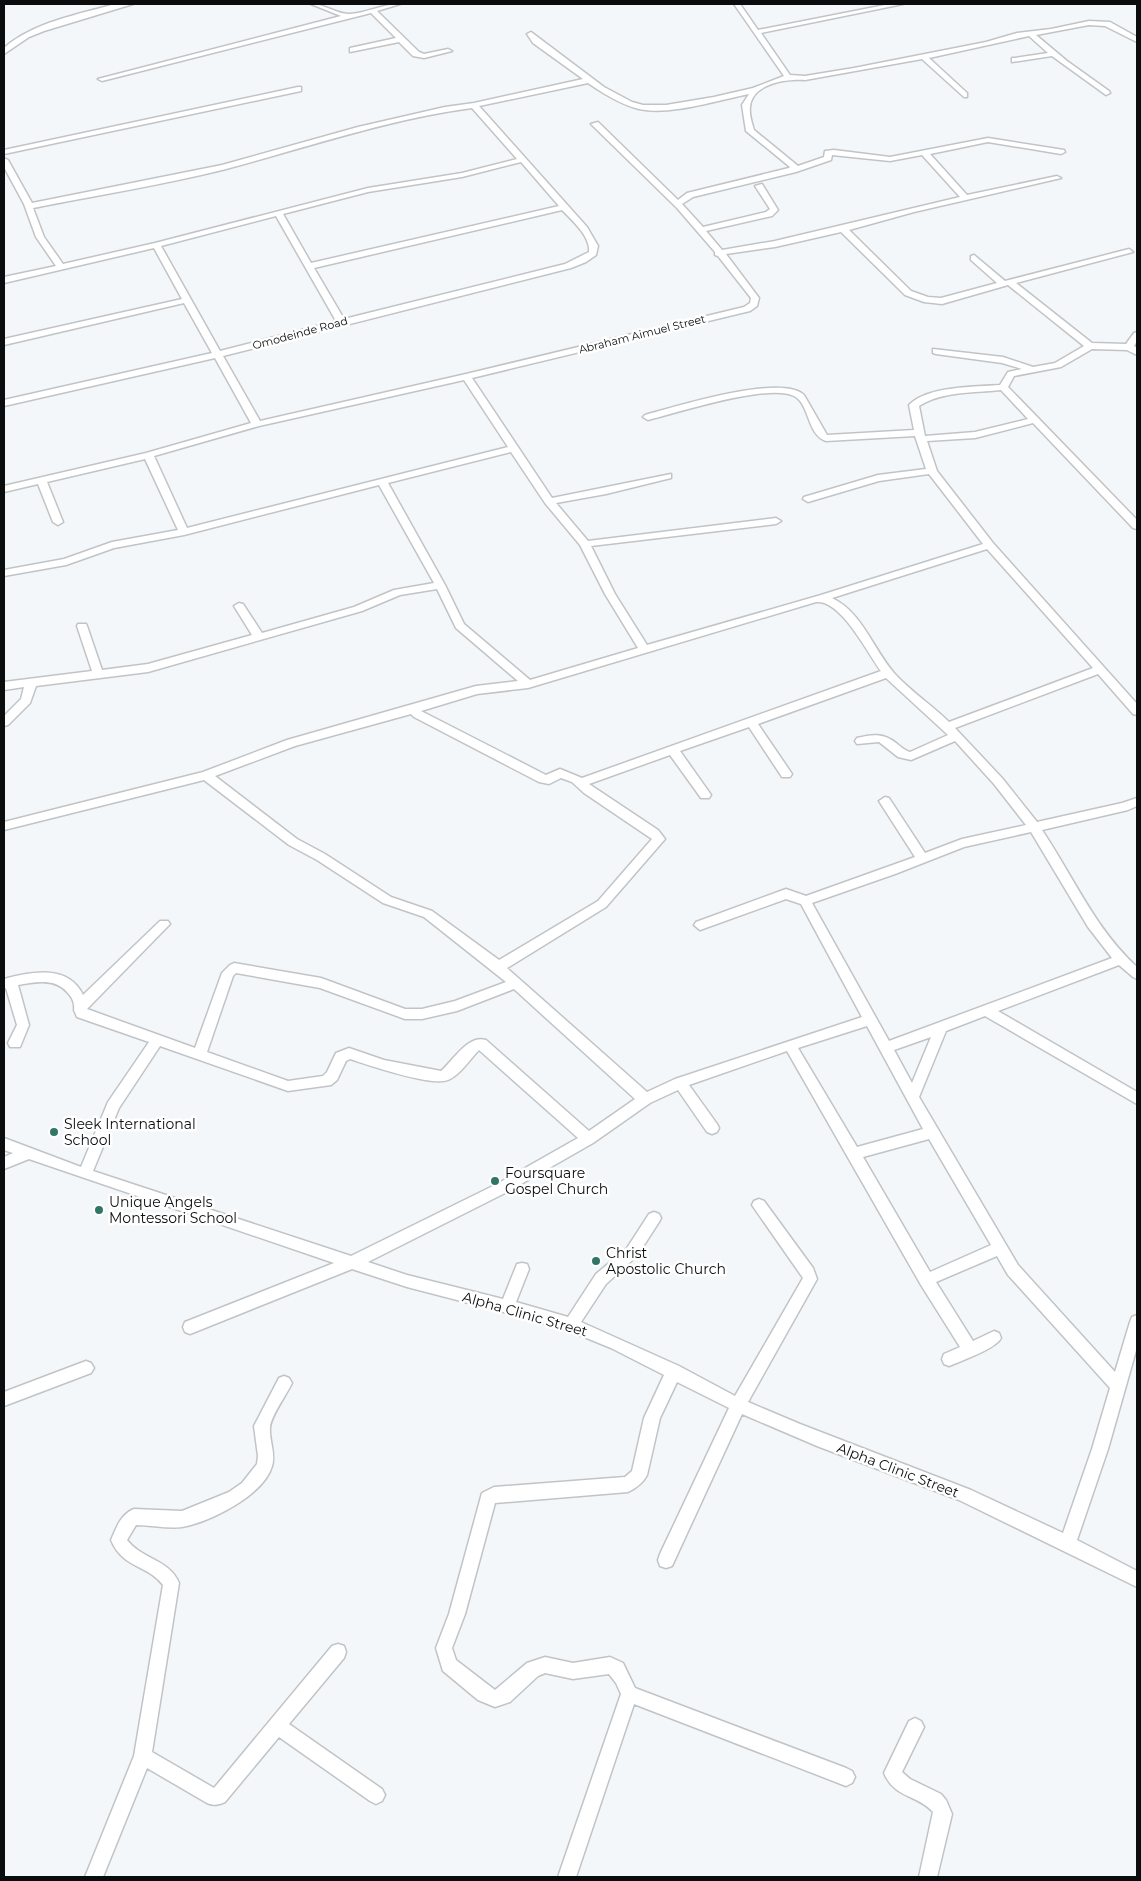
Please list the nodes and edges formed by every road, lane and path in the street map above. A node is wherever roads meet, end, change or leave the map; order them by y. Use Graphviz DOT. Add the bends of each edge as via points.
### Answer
graph roads {
  1 [pos="117,4"];
  2 [pos="129,4"];
  3 [pos="314,4"];
  4 [pos="397,4"];
  5 [pos="737,4"];
  6 [pos="899,4"];
  7 [pos="874,6"];
  8 [pos="372,10"];
  9 [pos="348,16"];
  10 [pos="757,32"];
  11 [pos="531,34"];
  12 [pos="1031,34"];
  13 [pos="401,39"];
  14 [pos="1137,40"];
  15 [pos="353,50"];
  16 [pos="448,51"];
  17 [pos="4,52"];
  18 [pos="1054,54"];
  19 [pos="923,56"];
  20 [pos="1015,60"];
  21 [pos="788,77"];
  22 [pos="102,79"];
  23 [pos="592,80"];
  24 [pos="298,89"];
  25 [pos="755,90"];
  26 [pos="1106,92"];
  27 [pos="964,95"];
  28 [pos="474,105"];
  29 [pos="595,124"];
  30 [pos="4,152"];
  31 [pos="924,152"];
  32 [pos="1061,152"];
  33 [pos="4,160"];
  34 [pos="521,160"];
  35 [pos="793,170"];
  36 [pos="1057,178"];
  37 [pos="759,186"];
  38 [pos="965,198"];
  39 [pos="29,206"];
  40 [pos="676,206"];
  41 [pos="563,207"];
  42 [pos="279,214"];
  43 [pos="842,228"];
  44 [pos="700,230"];
  45 [pos="156,245"];
  46 [pos="1130,252"];
  47 [pos="718,253"];
  48 [pos="974,258"];
  49 [pos="310,266"];
  50 [pos="61,267"];
  51 [pos="4,280"];
  52 [pos="1006,282"];
  53 [pos="187,300"];
  54 [pos="340,322"];
  55 [pos="1137,335"];
  56 [pos="4,342"];
  57 [pos="1090,346"];
  58 [pos="1133,350"];
  59 [pos="936,351"];
  60 [pos="218,354"];
  61 [pos="1033,370"];
  62 [pos="466,377"];
  63 [pos="1003,387"];
  64 [pos="4,403"];
  65 [pos="648,417"];
  66 [pos="1034,420"];
  67 [pos="257,424"];
  68 [pos="920,436"];
  69 [pos="514,448"];
  70 [pos="148,455"];
  71 [pos="932,471"];
  72 [pos="668,476"];
  73 [pos="41,480"];
  74 [pos="382,481"];
  75 [pos="4,489"];
  76 [pos="808,499"];
  77 [pos="549,501"];
  78 [pos="776,521"];
  79 [pos="58,522"];
  80 [pos="1137,526"];
  81 [pos="184,532"];
  82 [pos="585,544"];
  83 [pos="989,545"];
  84 [pos="4,573"];
  85 [pos="440,584"];
  86 [pos="822,598"];
  87 [pos="239,606"];
  88 [pos="82,626"];
  89 [pos="259,637"];
  90 [pos="644,648"];
  91 [pos="1099,670"];
  92 [pos="888,673"];
  93 [pos="98,674"];
  94 [pos="31,683"];
  95 [pos="528,684"];
  96 [pos="4,686"];
  97 [pos="414,709"];
  98 [pos="1137,710"];
  99 [pos="4,722"];
  100 [pos="751,722"];
  101 [pos="952,732"];
  102 [pos="861,742"];
  103 [pos="673,750"];
  104 [pos="786,774"];
  105 [pos="206,775"];
  106 [pos="580,783"];
  107 [pos="705,794"];
  108 [pos="885,801"];
  109 [pos="1137,802"];
  110 [pos="4,826"];
  111 [pos="1034,827"];
  112 [pos="922,857"];
  113 [pos="805,901"];
  114 [pos="164,924"];
  115 [pos="700,925"];
  116 [pos="1119,960"];
  117 [pos="498,967"];
  118 [pos="1137,974"];
  119 [pos="8,983"];
  120 [pos="516,983"];
  121 [pos="81,1005"];
  122 [pos="986,1010"];
  123 [pos="871,1020"];
  124 [pos="940,1027"];
  125 [pos="157,1040"];
  126 [pos="15,1043"];
  127 [pos="790,1045"];
  128 [pos="886,1048"];
  129 [pos="199,1055"];
  130 [pos="680,1083"];
  131 [pos="913,1096"];
  132 [pos="645,1099"];
  133 [pos="1137,1099"];
  134 [pos="712,1128"];
  135 [pos="932,1132"];
  136 [pos="588,1139"];
  137 [pos="4,1144"];
  138 [pos="27,1154"];
  139 [pos="853,1154"];
  140 [pos="4,1163"];
  141 [pos="85,1174"];
  142 [pos="759,1205"];
  143 [pos="654,1218"];
  144 [pos="1000,1248"];
  145 [pos="352,1263"];
  146 [pos="522,1269"];
  147 [pos="926,1280"];
  148 [pos="507,1306"];
  149 [pos="1137,1322"];
  150 [pos="571,1325"];
  151 [pos="190,1327"];
  152 [pos="994,1338"];
  153 [pos="970,1350"];
  154 [pos="949,1359"];
  155 [pos="86,1368"];
  156 [pos="674,1371"];
  157 [pos="284,1384"];
  158 [pos="1117,1385"];
  159 [pos="4,1399"];
  160 [pos="738,1405"];
  161 [pos="1067,1545"];
  162 [pos="666,1560"];
  163 [pos="1137,1580"];
  164 [pos="338,1652"];
  165 [pos="629,1694"];
  166 [pos="278,1726"];
  167 [pos="915,1727"];
  168 [pos="143,1756"];
  169 [pos="846,1777"];
  170 [pos="376,1795"];
  171 [pos="94,1877"];
  172 [pos="568,1877"];
  173 [pos="928,1877"];
  1 -- 2 [label="street"];
  1 -- 17 [label="street" via="42,30"];
  3 -- 9 [label="street"];
  4 -- 8 [label="street"];
  5 -- 10 [label="street"];
  6 -- 7 [label="street"];
  7 -- 10 [label="street"];
  8 -- 9 [label="street"];
  8 -- 13 [label="street"];
  9 -- 22 [label="street"];
  10 -- 21 [label="street"];
  11 -- 23 [label="street" via="536,41"];
  12 -- 14 [label="street" via="1100,23"];
  12 -- 18 [label="street"];
  12 -- 19 [label="street"];
  13 -- 15 [label="street"];
  13 -- 16 [label="street" via="419,55"];
  18 -- 20 [label="street"];
  18 -- 26 [label="street"];
  19 -- 21 [label="street" via="810,77"];
  19 -- 27 [label="street"];
  21 -- 25 [label="street"];
  23 -- 25 [label="street" via="631,104 644,108"];
  23 -- 28 [label="street"];
  24 -- 30 [label="street"];
  25 -- 35 [label="street" via="746,105 750,130 785,157 794,166"];
  28 -- 34 [label="street" via="515,149"];
  28 -- 39 [label="street" via="362,129 222,167"];
  29 -- 40 [label="street"];
  31 -- 32 [label="street" via="988,140"];
  31 -- 35 [label="street" via="884,159 834,152 828,153 828,158"];
  31 -- 38 [label="street"];
  33 -- 39 [label="street"];
  34 -- 41 [label="street"];
  34 -- 42 [label="street" via="462,175 368,190"];
  35 -- 40 [label="street" via="690,195"];
  36 -- 38 [label="street"];
  37 -- 44 [label="street" via="774,210 769,214"];
  38 -- 43 [label="street"];
  39 -- 50 [label="street" via="40,237"];
  40 -- 44 [label="street"];
  41 -- 49 [label="street"];
  41 -- 54 [label="street, Omodeinde Road" via="584,229 594,246 593,253 583,260"];
  42 -- 45 [label="street"];
  42 -- 49 [label="street"];
  43 -- 47 [label="street" via="767,246"];
  43 -- 52 [label="street" via="908,293 916,297 942,301"];
  44 -- 47 [label="street"];
  45 -- 50 [label="street"];
  45 -- 53 [label="street"];
  46 -- 52 [label="street"];
  47 -- 62 [label="street, Abraham Aimuel Street" via="755,298 754,304 747,309"];
  48 -- 52 [label="street"];
  49 -- 54 [label="street"];
  50 -- 51 [label="street"];
  52 -- 57 [label="street"];
  53 -- 56 [label="street"];
  53 -- 60 [label="street"];
  54 -- 60 [label="street, Omodeinde Road"];
  55 -- 58 [label="street"];
  57 -- 58 [label="street"];
  57 -- 61 [label="street" via="1058,365"];
  59 -- 61 [label="street" via="1003,360"];
  60 -- 64 [label="street, Omodeinde Road"];
  60 -- 67 [label="street"];
  61 -- 63 [label="street" via="1011,374"];
  62 -- 67 [label="street"];
  62 -- 69 [label="street"];
  63 -- 66 [label="street"];
  63 -- 68 [label="street" via="932,396 919,401 914,405"];
  65 -- 68 [label="street" via="761,390 791,391 801,398 823,437"];
  66 -- 68 [label="street" via="975,435"];
  66 -- 80 [label="street"];
  67 -- 70 [label="street"];
  68 -- 71 [label="street"];
  69 -- 74 [label="street"];
  69 -- 77 [label="street"];
  70 -- 73 [label="street"];
  70 -- 81 [label="street"];
  71 -- 76 [label="street" via="878,478"];
  71 -- 83 [label="street"];
  72 -- 77 [label="street"];
  73 -- 75 [label="street"];
  73 -- 79 [label="street"];
  74 -- 81 [label="street"];
  74 -- 85 [label="street"];
  77 -- 82 [label="street"];
  78 -- 82 [label="street"];
  81 -- 84 [label="street" via="112,546 66,562"];
  82 -- 90 [label="street" via="610,594"];
  83 -- 86 [label="street"];
  83 -- 91 [label="street"];
  85 -- 89 [label="street" via="398,592 358,609"];
  85 -- 95 [label="street" via="460,626"];
  86 -- 90 [label="street"];
  86 -- 92 [label="street" via="836,603 875,651"];
  87 -- 89 [label="street"];
  88 -- 93 [label="street"];
  89 -- 93 [label="street" via="148,668"];
  90 -- 95 [label="street"];
  91 -- 98 [label="street"];
  91 -- 101 [label="street"];
  92 -- 100 [label="street"];
  92 -- 101 [label="street"];
  93 -- 94 [label="street"];
  94 -- 96 [label="street"];
  94 -- 99 [label="street" via="26,700"];
  95 -- 97 [label="street" via="476,690"];
  97 -- 105 [label="street" via="291,743"];
  97 -- 106 [label="street" via="543,779 549,780 565,773"];
  100 -- 103 [label="street"];
  100 -- 104 [label="street"];
  101 -- 102 [label="street" via="911,756 902,754 879,738"];
  101 -- 111 [label="street"];
  103 -- 106 [label="street"];
  103 -- 107 [label="street"];
  105 -- 110 [label="street"];
  105 -- 117 [label="street" via="293,842 387,900 428,914"];
  106 -- 117 [label="street" via="654,833 658,843 602,904"];
  108 -- 112 [label="street"];
  109 -- 111 [label="street"];
  111 -- 112 [label="street" via="962,843"];
  111 -- 116 [label="street"];
  112 -- 113 [label="street"];
  113 -- 115 [label="street" via="786,894"];
  113 -- 123 [label="street"];
  114 -- 121 [label="street"];
  116 -- 118 [label="street"];
  116 -- 122 [label="street"];
  117 -- 120 [label="street"];
  119 -- 121 [label="street" via="47,976 63,980 77,992"];
  119 -- 126 [label="street" via="22,1026"];
  120 -- 129 [label="street" via="457,1006 422,1014 405,1014 321,983 234,968 228,973"];
  120 -- 132 [label="street"];
  121 -- 125 [label="street" via="80,1010 88,1016"];
  122 -- 124 [label="street"];
  122 -- 133 [label="street"];
  123 -- 127 [label="street"];
  123 -- 128 [label="street"];
  124 -- 128 [label="street"];
  124 -- 131 [label="street"];
  125 -- 129 [label="street"];
  125 -- 141 [label="street" via="113,1106"];
  127 -- 130 [label="street"];
  127 -- 139 [label="street"];
  128 -- 131 [label="street"];
  129 -- 136 [label="street" via="288,1086 326,1081 342,1057 349,1053 383,1065 442,1077 477,1044 481,1044"];
  130 -- 132 [label="street"];
  130 -- 134 [label="street"];
  131 -- 135 [label="street"];
  132 -- 136 [label="street"];
  135 -- 139 [label="street"];
  135 -- 144 [label="street"];
  136 -- 145 [label="street" via="502,1188"];
  137 -- 138 [label="street, Alpha Clinic Street"];
  138 -- 140 [label="street"];
  138 -- 141 [label="street, Alpha Clinic Street"];
  139 -- 147 [label="street"];
  141 -- 145 [label="street, Alpha Clinic Street"];
  142 -- 160 [label="street" via="810,1280"];
  143 -- 150 [label="street" via="632,1252 601,1279"];
  144 -- 147 [label="street"];
  144 -- 158 [label="street" via="1039,1300"];
  145 -- 148 [label="street, Alpha Clinic Street" via="383,1275"];
  145 -- 151 [label="street"];
  146 -- 148 [label="street"];
  147 -- 153 [label="street"];
  148 -- 150 [label="street, Alpha Clinic Street"];
  149 -- 158 [label="street"];
  150 -- 156 [label="street, Alpha Clinic Street"];
  152 -- 153 [label="street"];
  153 -- 154 [label="street"];
  155 -- 159 [label="street"];
  156 -- 160 [label="street, Alpha Clinic Street"];
  156 -- 165 [label="street" via="652,1418 640,1475 634,1480 628,1484 488,1498 457,1614 444,1648 449,1665 484,1694 495,1698 504,1696 533,1669 545,1665 573,1670 610,1665 623,1678"];
  157 -- 168 [label="street" via="262,1426 266,1456 264,1467 248,1488 235,1497 182,1519 134,1517 119,1540 125,1551 162,1572 171,1582"];
  158 -- 161 [label="street" via="1100,1449"];
  160 -- 161 [label="street, Alpha Clinic Street" via="848,1452 965,1496"];
  160 -- 162 [label="street"];
  161 -- 163 [label="street, Alpha Clinic Street"];
  164 -- 166 [label="street"];
  165 -- 169 [label="street"];
  165 -- 172 [label="street"];
  166 -- 168 [label="street" via="219,1796 212,1796"];
  166 -- 170 [label="street"];
  167 -- 173 [label="street" via="893,1773 904,1786 942,1805 943,1814"];
  168 -- 171 [label="street"];
}
